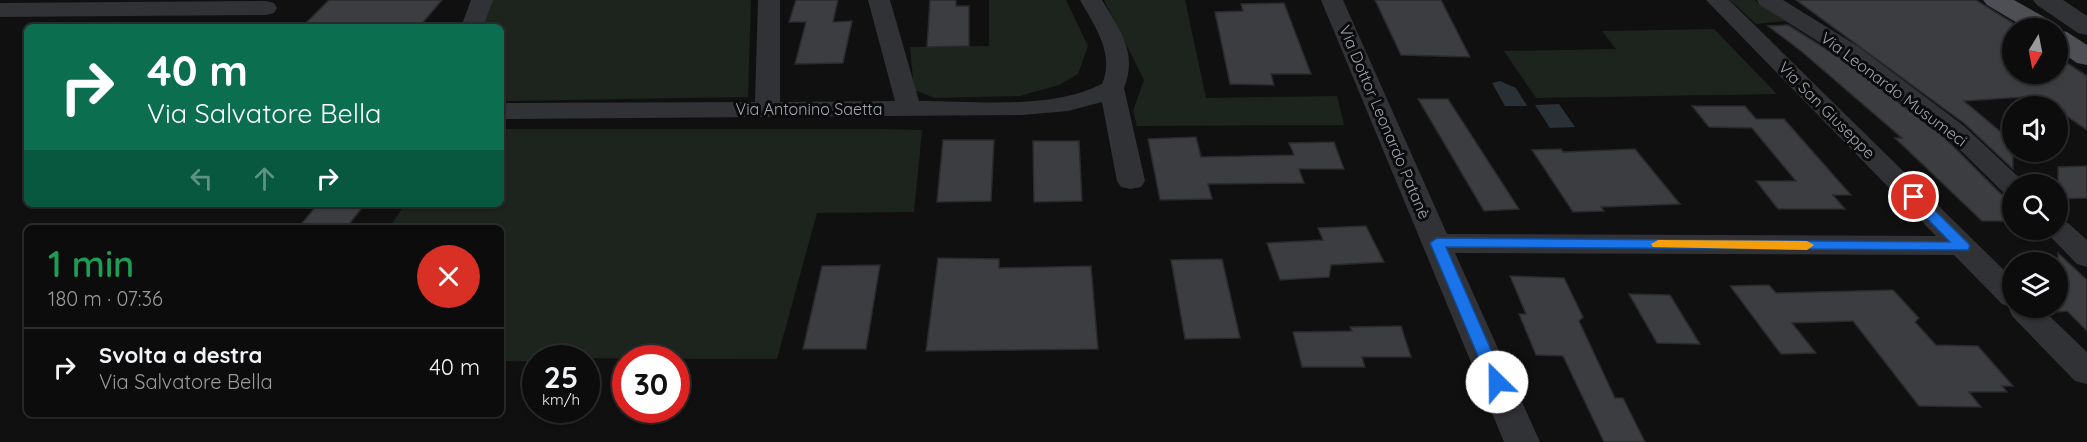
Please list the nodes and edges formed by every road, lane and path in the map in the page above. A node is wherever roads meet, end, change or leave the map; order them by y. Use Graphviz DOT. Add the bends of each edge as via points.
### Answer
graph roads {
  1 [pos="482,0"];
  2 [pos="769,0"];
  3 [pos="879,0"];
  4 [pos="1091,0"];
  5 [pos="1332,0"];
  6 [pos="1717,0"];
  7 [pos="1768,0"];
  8 [pos="1996,0"];
  9 [pos="2046,0"];
  10 [pos="271,4"];
  11 [pos="0,10"];
  12 [pos="2027,18"];
  13 [pos="249,24"];
  14 [pos="473,24"];
  15 [pos="2087,27"];
  16 [pos="1112,88"];
  17 [pos="909,108"];
  18 [pos="767,109"];
  19 [pos="504,111"];
  20 [pos="2002,176"];
  21 [pos="1131,181"];
  22 [pos="2087,224"];
  23 [pos="2068,227"];
  24 [pos="2068,238"];
  25 [pos="1437,243"];
  26 [pos="1963,246"];
  27 [pos="2087,257"];
  28 [pos="2002,286"];
  29 [pos="2033,318"];
  30 [pos="2087,372"];
  31 [pos="1522,442"];
  1 -- 14 [label="street"];
  2 -- 18 [label="street"];
  3 -- 17 [label="street"];
  4 -- 16 [label="street" via="1120,54 1120,74"];
  5 -- 25 [label="street, Via Dottor Leonardo Patanè"];
  6 -- 26 [label="street, Via San Giuseppe"];
  7 -- 20 [label="street, Via Leonardo Musumeci" via="1851,52 1945,124"];
  8 -- 12 [label="main road"];
  9 -- 15 [label="street"];
  10 -- 11 [label="street"];
  10 -- 13 [label="street"];
  16 -- 17 [label="street, Via Antonino Saetta" via="1074,104"];
  16 -- 21 [label="street"];
  17 -- 18 [label="street, Via Antonino Saetta"];
  18 -- 19 [label="street, Via Antonino Saetta"];
  22 -- 23 [label="street"];
  24 -- 27 [label="street"];
  25 -- 26 [label="street"];
  25 -- 31 [label="street, Via Dottor Leonardo Patanè"];
  26 -- 28 [label="street, Via San Giuseppe"];
  29 -- 30 [label="street"];
}
